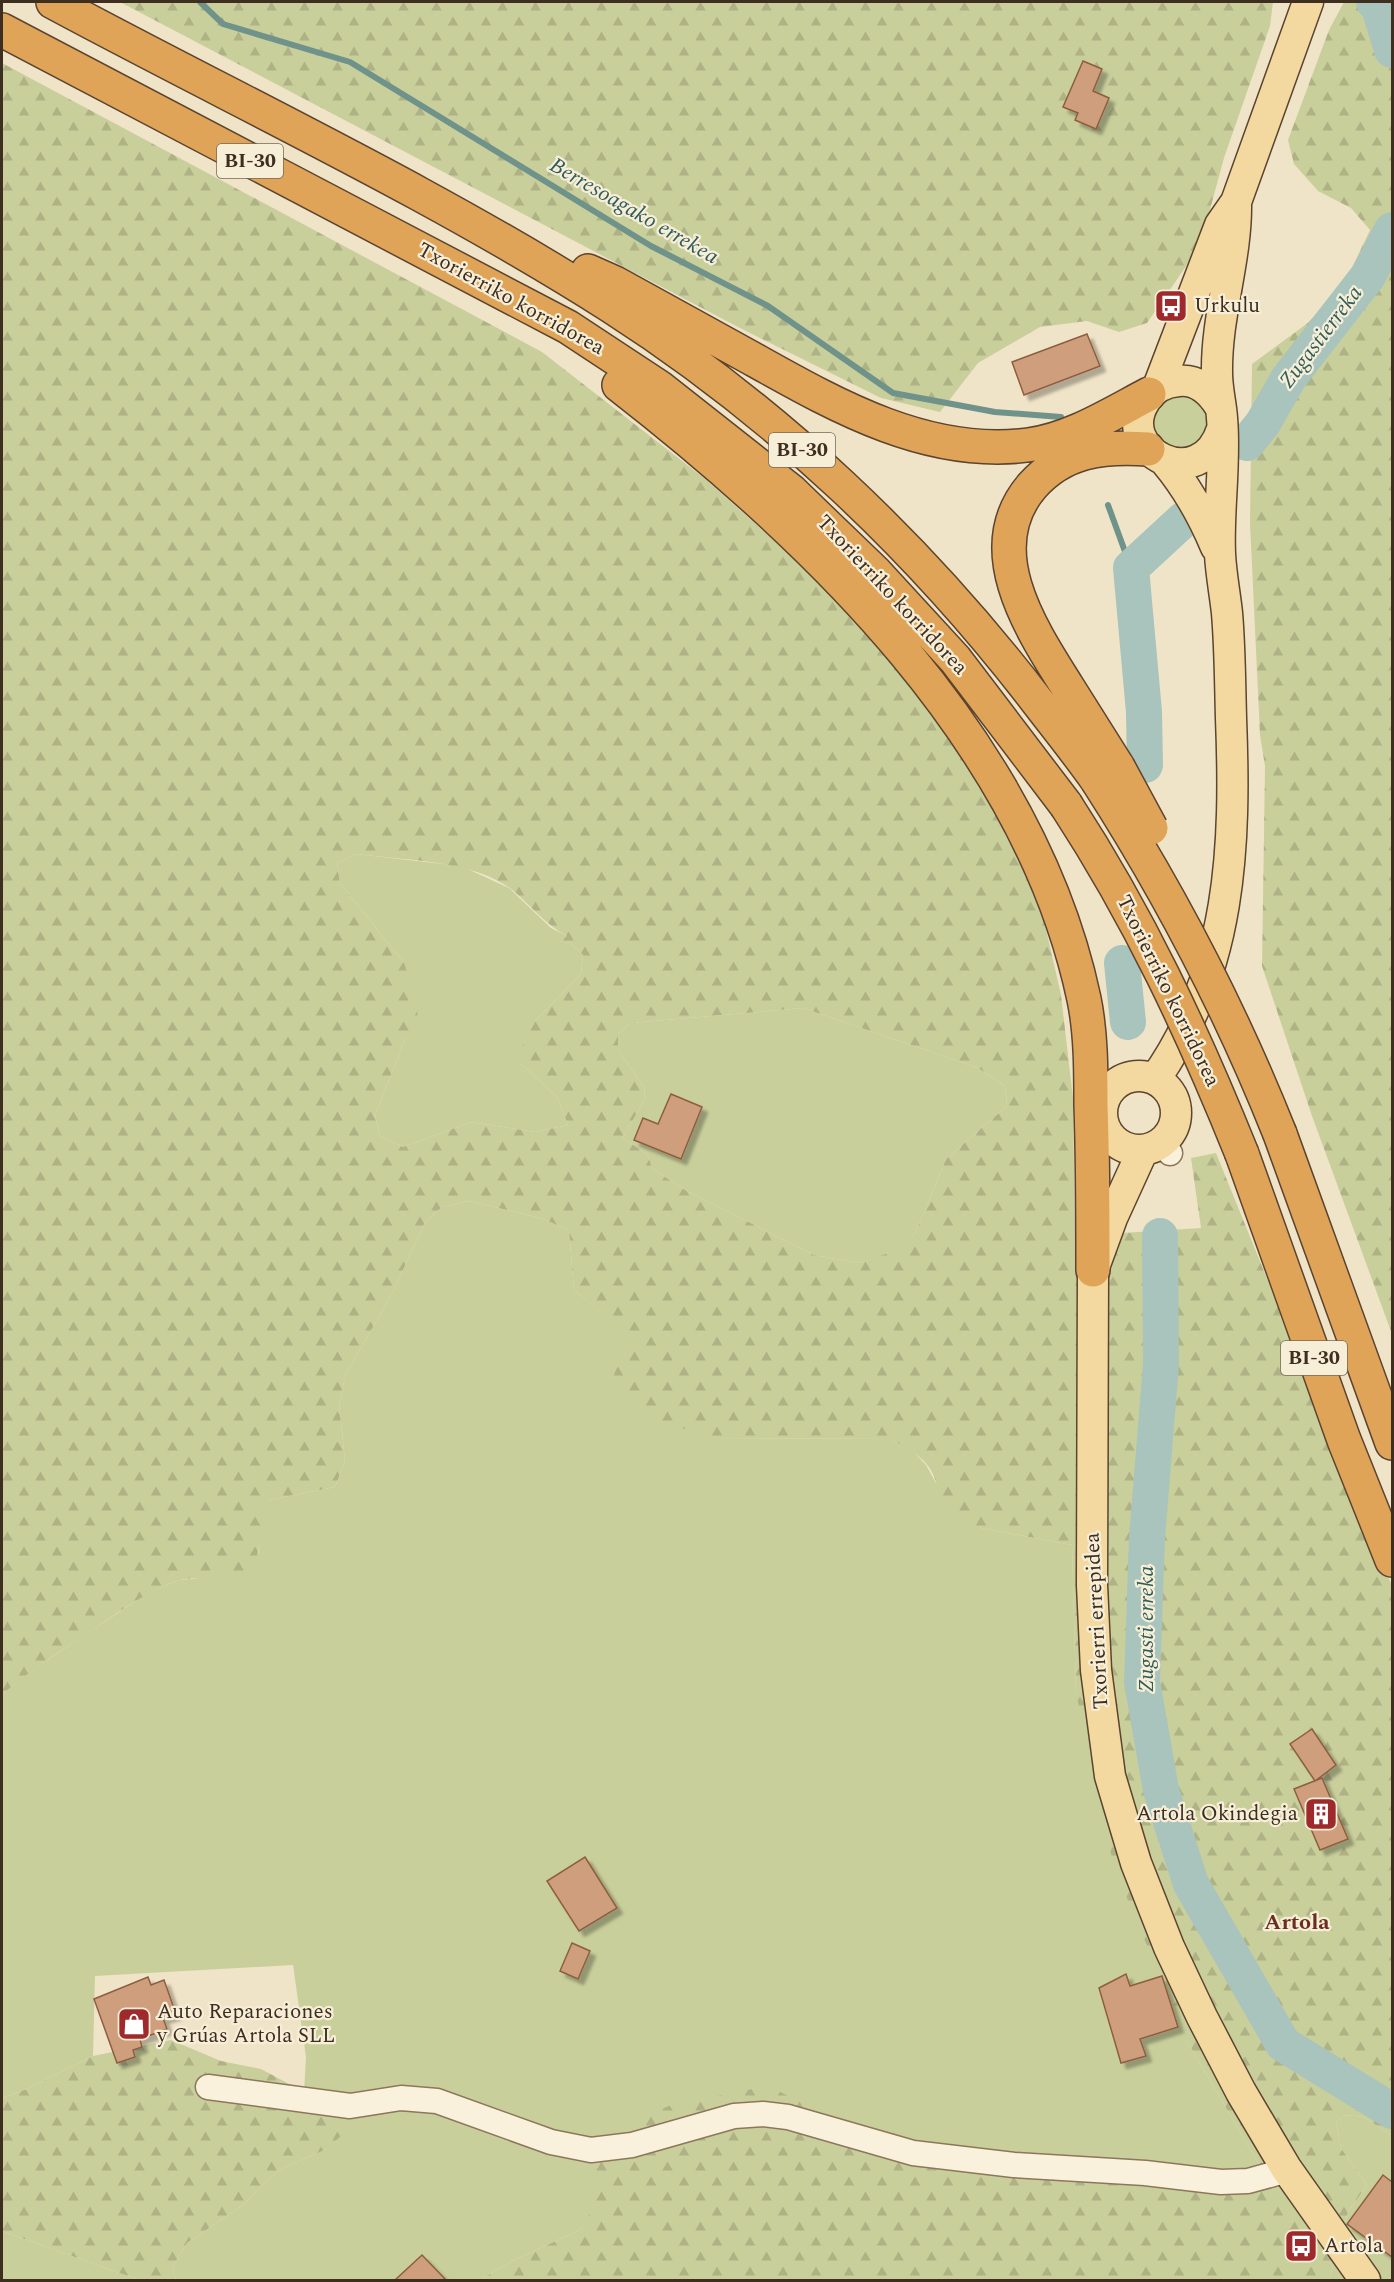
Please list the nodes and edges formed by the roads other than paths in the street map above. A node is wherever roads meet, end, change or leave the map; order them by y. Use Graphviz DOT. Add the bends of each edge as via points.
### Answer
graph roads {
  1 [pos="53,2"];
  2 [pos="1305,4"];
  3 [pos="2,30"];
  4 [pos="436,202"];
  5 [pos="1236,202"];
  6 [pos="499,291"];
  7 [pos="1154,391"];
  8 [pos="1220,417"];
  9 [pos="1157,455"];
  10 [pos="1220,556"];
  11 [pos="1107,774"];
  12 [pos="1088,1021"];
  13 [pos="1155,1079"];
  14 [pos="1113,1087"];
  15 [pos="1111,1137"];
  16 [pos="1158,1148"];
  17 [pos="1093,1220"];
  18 [pos="1093,1270"];
  19 [pos="1392,1443"];
  20 [pos="1392,1560"];
  21 [pos="208,2087"];
  22 [pos="1282,2160"];
  23 [pos="1365,2280"];
  1 -- 4 [label="highway, Txorierriko korridorea / BI-30"];
  2 -- 5 [label="main road"];
  3 -- 6 [label="highway, Txorierriko korridorea / BI-30"];
  4 -- 7 [label="highway" via="615,283 862,417 913,435 960,445 1028,445 1088,425"];
  4 -- 11 [label="highway, Txorierriko korridorea / BI-30" via="610,306 705,372 785,435 941,584"];
  5 -- 7 [label="main road" via="1220,225"];
  5 -- 8 [label="main road" via="1236,226 1218,328"];
  6 -- 12 [label="highway" via="746,488 869,612 912,665 958,725 1018,821 1062,923"];
  6 -- 20 [label="highway, Txorierriko korridorea / BI-30, bridge" via="568,327 640,374 791,490 928,628 1066,805 1153,952 1195,1041 1242,1154 1344,1440"];
  7 -- 8 [label="main road" via="1169,382 1193,382 1204,387"];
  7 -- 9 [label="main road" via="1139,416 1139,428"];
  8 -- 9 [label="main road" via="1211,451 1201,459 1177,464"];
  8 -- 10 [label="main road"];
  9 -- 10 [label="main road" via="1180,479"];
  9 -- 11 [label="highway" via="1100,448 1058,462 1026,493 1014,517 1008,546 1013,582 1025,616"];
  10 -- 13 [label="main road" via="1227,615 1233,753 1230,876 1222,922 1199,997 1173,1054"];
  11 -- 19 [label="highway, Txorierriko korridorea / BI-30, bridge" via="1198,914 1241,1011 1253,1066"];
  12 -- 14 [label="highway"];
  12 -- 17 [label="highway"];
  13 -- 14 [label="main road" via="1133,1076"];
  13 -- 16 [label="main road" via="1173,1096 1177,1108 1171,1133"];
  14 -- 15 [label="main road" via="1103,1106 1105,1127"];
  15 -- 16 [label="main road" via="1125,1147"];
  15 -- 17 [label="main road"];
  16 -- 18 [label="main road, Txorierri errepidea" via="1112,1218"];
  17 -- 18 [label="highway"];
  18 -- 22 [label="main road, Txorierri errepidea" via="1092,1585 1096,1670 1110,1776 1136,1863 1169,1947 1241,2092"];
  21 -- 22 [label="street" via="350,2106 401,2098 437,2101 552,2142 591,2150 632,2145 720,2119 763,2114 788,2117 913,2153 1014,2165 1221,2182 1248,2181"];
  22 -- 23 [label="main road, Txorierri errepidea"];
}
